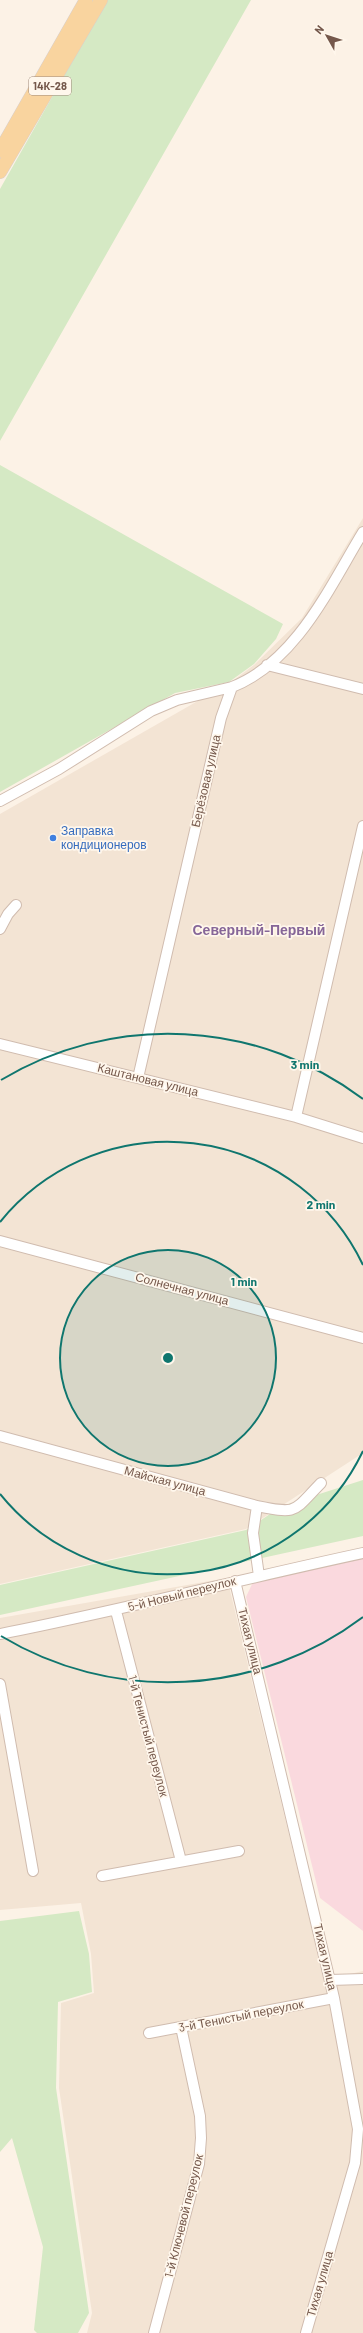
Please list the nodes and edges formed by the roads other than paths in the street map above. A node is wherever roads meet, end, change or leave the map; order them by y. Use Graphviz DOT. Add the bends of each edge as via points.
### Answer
graph roads {
  1 [pos="86,0"];
  2 [pos="100,0"];
  3 [pos="0,151"];
  4 [pos="0,172"];
  5 [pos="363,532"];
  6 [pos="267,665"];
  7 [pos="232,687"];
  8 [pos="363,689"];
  9 [pos="0,801"];
  10 [pos="363,826"];
  11 [pos="16,905"];
  12 [pos="0,929"];
  13 [pos="0,1044"];
  14 [pos="138,1078"];
  15 [pos="296,1117"];
  16 [pos="363,1138"];
  17 [pos="0,1241"];
  18 [pos="363,1338"];
  19 [pos="0,1436"];
  20 [pos="321,1483"];
  21 [pos="257,1506"];
  22 [pos="363,1553"];
  23 [pos="259,1576"];
  24 [pos="235,1581"];
  25 [pos="116,1611"];
  26 [pos="0,1634"];
  27 [pos="0,1684"];
  28 [pos="239,1851"];
  29 [pos="181,1861"];
  30 [pos="33,1870"];
  31 [pos="102,1876"];
  32 [pos="363,1979"];
  33 [pos="330,1980"];
  34 [pos="334,1998"];
  35 [pos="181,2027"];
  36 [pos="149,2033"];
  37 [pos="154,2333"];
  38 [pos="306,2333"];
  1 -- 3 [label="main road, 14К-28"];
  2 -- 4 [label="main road, 14К-28"];
  5 -- 6 [label="street" via="308,622 287,647"];
  6 -- 7 [label="street" via="248,681"];
  6 -- 8 [label="street"];
  7 -- 9 [label="street" via="177,700 151,712 59,769"];
  7 -- 14 [label="street, Берёзовая улица" via="221,718"];
  10 -- 15 [label="street"];
  11 -- 12 [label="street"];
  13 -- 14 [label="street, Каштановая улица"];
  14 -- 15 [label="street, Каштановая улица"];
  15 -- 16 [label="street, Каштановая улица"];
  17 -- 18 [label="street, Солнечная улица"];
  19 -- 21 [label="street, Майская улица"];
  20 -- 21 [label="street, Майская улица" via="296,1509 287,1511"];
  21 -- 23 [label="street" via="253,1533"];
  22 -- 23 [label="street, 5-й Новый переулок"];
  23 -- 24 [label="street, 5-й Новый переулок"];
  24 -- 25 [label="street, 5-й Новый переулок"];
  24 -- 33 [label="street, Тихая улица"];
  25 -- 26 [label="street, 5-й Новый переулок"];
  25 -- 29 [label="street, 1-й Тенистый переулок"];
  27 -- 30 [label="street"];
  28 -- 29 [label="street"];
  29 -- 31 [label="street"];
  32 -- 33 [label="street"];
  33 -- 34 [label="street, Тихая улица"];
  34 -- 35 [label="street, 3-й Тенистый переулок"];
  34 -- 38 [label="street, Тихая улица" via="358,2129 355,2163"];
  35 -- 36 [label="street, 3-й Тенистый переулок"];
  35 -- 37 [label="street, 1-й Ключевой переулок" via="200,2116 199,2164"];
}
